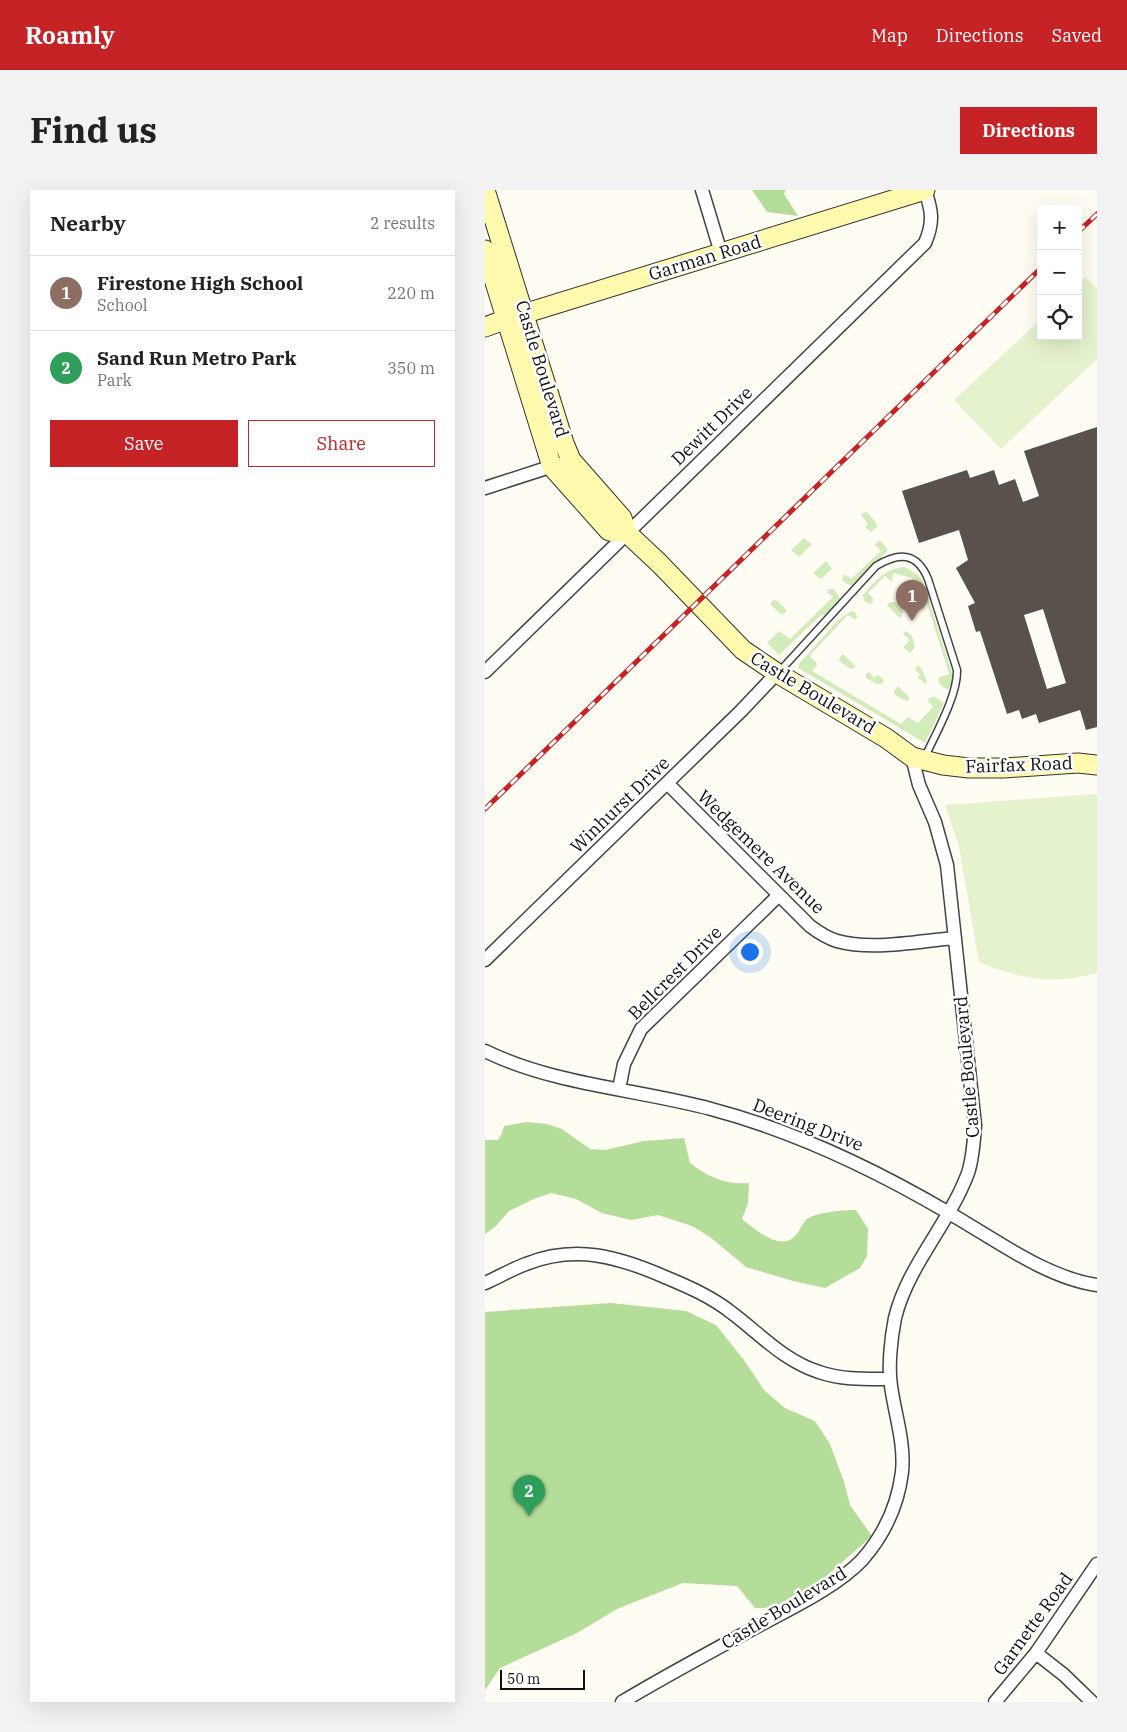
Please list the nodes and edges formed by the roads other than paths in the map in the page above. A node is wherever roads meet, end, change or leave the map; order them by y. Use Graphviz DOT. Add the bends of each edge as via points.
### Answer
graph roads {
  1 [pos="485,190"];
  2 [pos="702,190"];
  3 [pos="925,190"];
  4 [pos="485,250"];
  5 [pos="721,253"];
  6 [pos="516,316"];
  7 [pos="485,327"];
  8 [pos="571,460"];
  9 [pos="552,466"];
  10 [pos="485,488"];
  11 [pos="627,533"];
  12 [pos="485,672"];
  13 [pos="777,673"];
  14 [pos="918,759"];
  15 [pos="1097,765"];
  16 [pos="667,783"];
  17 [pos="778,896"];
  18 [pos="955,938"];
  19 [pos="485,960"];
  20 [pos="485,1051"];
  21 [pos="619,1089"];
  22 [pos="948,1212"];
  23 [pos="485,1283"];
  24 [pos="1097,1285"];
  25 [pos="890,1379"];
  26 [pos="1097,1564"];
  27 [pos="1036,1653"];
  28 [pos="622,1702"];
  29 [pos="995,1702"];
  30 [pos="1092,1702"];
  1 -- 6 [label="street, Castle Boulevard"];
  2 -- 5 [label="street"];
  3 -- 5 [label="street, Garman Road"];
  3 -- 11 [label="street, Dewitt Drive" via="931,209 931,230 925,243"];
  4 -- 6 [label="street, Castle Boulevard"];
  5 -- 6 [label="street, Garman Road"];
  6 -- 7 [label="street, Garman Road"];
  6 -- 8 [label="street, Castle Boulevard"];
  6 -- 9 [label="street, Castle Boulevard"];
  8 -- 9 [label="street"];
  8 -- 11 [label="street, Castle Boulevard" via="622,518"];
  9 -- 10 [label="street"];
  9 -- 11 [label="street, Castle Boulevard" via="609,531"];
  11 -- 12 [label="street, Dewitt Drive"];
  11 -- 13 [label="street, Castle Boulevard" via="743,650"];
  13 -- 14 [label="street, Castle Boulevard"];
  13 -- 14 [label="lane" via="876,566 894,557 909,557 916,561 924,569 954,660 957,680 949,704"];
  13 -- 16 [label="street, Winhurst Drive"];
  14 -- 15 [label="street, Fairfax Road" via="979,768"];
  14 -- 18 [label="street, Castle Boulevard" via="919,785 943,847"];
  16 -- 17 [label="street, Wedgemere Avenue"];
  16 -- 19 [label="street, Winhurst Drive"];
  17 -- 18 [label="street, Wedgemere Avenue" via="809,926 847,944 866,946"];
  17 -- 21 [label="street, Bellcrest Drive" via="641,1029 624,1064"];
  18 -- 22 [label="street, Castle Boulevard" via="975,1125 973,1153 967,1174"];
  20 -- 21 [label="street, Deering Drive" via="572,1081"];
  21 -- 22 [label="street, Deering Drive" via="750,1120 845,1156"];
  22 -- 24 [label="street, Deering Drive" via="1052,1272"];
  22 -- 25 [label="street, Castle Boulevard" via="913,1274 895,1318"];
  23 -- 25 [label="street" via="546,1258 565,1254 608,1256 705,1295 778,1351 803,1366 854,1379"];
  25 -- 28 [label="street, Castle Boulevard" via="901,1435 902,1470 894,1509 872,1548 841,1578 814,1595"];
  26 -- 27 [label="street, Garnette Road"];
  27 -- 29 [label="street, Garnette Road"];
  27 -- 30 [label="street"];
}
